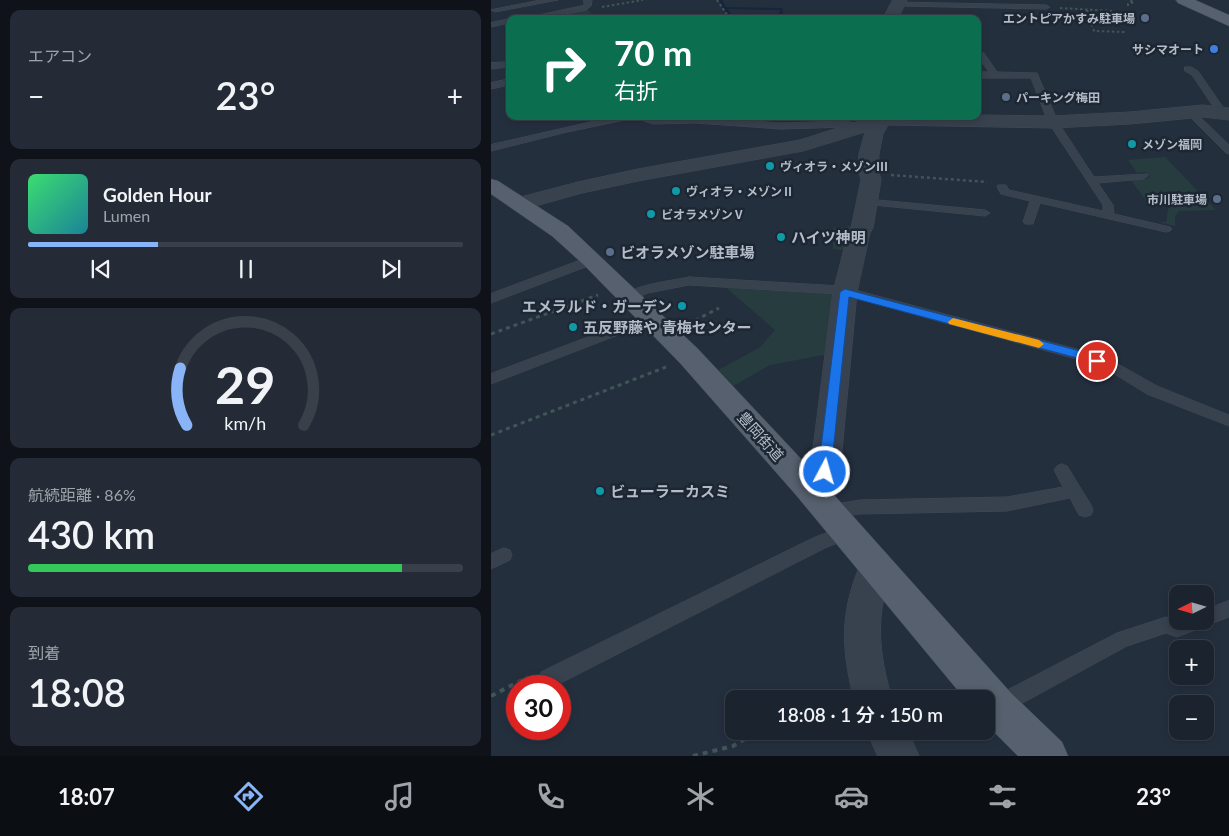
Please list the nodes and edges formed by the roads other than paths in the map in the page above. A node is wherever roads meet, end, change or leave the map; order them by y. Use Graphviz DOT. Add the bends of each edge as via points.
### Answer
graph roads {
  1 [pos="554,0"];
  2 [pos="588,0"];
  3 [pos="1183,0"];
  4 [pos="900,2"];
  5 [pos="994,3"];
  6 [pos="1047,7"];
  7 [pos="495,10"];
  8 [pos="545,15"];
  9 [pos="892,15"];
  10 [pos="1229,21"];
  11 [pos="506,22"];
  12 [pos="491,25"];
  13 [pos="981,55"];
  14 [pos="506,64"];
  15 [pos="491,66"];
  16 [pos="1189,73"];
  17 [pos="981,75"];
  18 [pos="995,75"];
  19 [pos="506,83"];
  20 [pos="491,86"];
  21 [pos="1191,113"];
  22 [pos="1225,113"];
  23 [pos="611,120"];
  24 [pos="648,120"];
  25 [pos="690,120"];
  26 [pos="719,120"];
  27 [pos="971,120"];
  28 [pos="876,122"];
  29 [pos="1053,122"];
  30 [pos="491,148"];
  31 [pos="1229,152"];
  32 [pos="1143,176"];
  33 [pos="1091,180"];
  34 [pos="491,185"];
  35 [pos="1002,187"];
  36 [pos="1036,199"];
  37 [pos="867,202"];
  38 [pos="521,204"];
  39 [pos="985,213"];
  40 [pos="1109,217"];
  41 [pos="1029,222"];
  42 [pos="1166,229"];
  43 [pos="592,260"];
  44 [pos="624,292"];
  45 [pos="845,292"];
  46 [pos="491,299"];
  47 [pos="659,326"];
  48 [pos="491,379"];
  49 [pos="1229,421"];
  50 [pos="1062,470"];
  51 [pos="1074,491"];
  52 [pos="1085,510"];
  53 [pos="830,513"];
  54 [pos="876,567"];
  55 [pos="1229,609"];
  56 [pos="1214,615"];
  57 [pos="1169,626"];
  58 [pos="556,675"];
  59 [pos="871,690"];
  60 [pos="997,707"];
  61 [pos="891,740"];
  62 [pos="899,756"];
  63 [pos="1048,756"];
  1 -- 7 [label="lane"];
  2 -- 8 [label="lane" via="583,8"];
  3 -- 10 [label="main road"];
  4 -- 5 [label="lane"];
  4 -- 9 [label="street"];
  5 -- 6 [label="lane"];
  11 -- 12 [label="lane"];
  13 -- 18 [label="lane"];
  14 -- 15 [label="lane"];
  16 -- 22 [label="lane"];
  17 -- 18 [label="lane"];
  18 -- 29 [label="lane" via="1034,75"];
  19 -- 20 [label="lane"];
  21 -- 22 [label="street"];
  21 -- 29 [label="street"];
  21 -- 31 [label="lane"];
  23 -- 30 [label="lane"];
  24 -- 25 [label="lane"];
  26 -- 28 [label="lane" via="781,126"];
  27 -- 29 [label="street"];
  28 -- 37 [label="street" via="870,145 871,180"];
  28 -- 38 [label="street" via="803,145 638,175"];
  29 -- 33 [label="lane"];
  32 -- 33 [label="lane"];
  33 -- 40 [label="lane" via="1108,205"];
  34 -- 38 [label="main road, 豊岡街道"];
  35 -- 36 [label="lane" via="1005,192"];
  36 -- 40 [label="lane"];
  36 -- 41 [label="lane"];
  37 -- 39 [label="lane" via="948,215"];
  37 -- 45 [label="street"];
  38 -- 43 [label="main road, 豊岡街道"];
  40 -- 42 [label="lane"];
  43 -- 44 [label="main road, 豊岡街道"];
  43 -- 46 [label="lane"];
  44 -- 45 [label="lane" via="689,281"];
  44 -- 47 [label="main road, 豊岡街道"];
  45 -- 49 [label="lane" via="1080,355 1113,367 1152,390"];
  45 -- 53 [label="street" via="825,472"];
  47 -- 48 [label="lane"];
  47 -- 53 [label="main road, 豊岡街道"];
  50 -- 51 [label="lane"];
  51 -- 52 [label="lane"];
  51 -- 53 [label="lane" via="1007,504 860,507"];
  53 -- 54 [label="main road, 豊岡街道"];
  53 -- 58 [label="lane" via="819,543"];
  54 -- 59 [label="street" via="867,588 861,631"];
  54 -- 60 [label="main road, 豊岡街道"];
  55 -- 56 [label="lane"];
  57 -- 60 [label="lane" via="1123,639"];
  60 -- 63 [label="main road, 豊岡街道"];
  61 -- 62 [label="street"];
}
